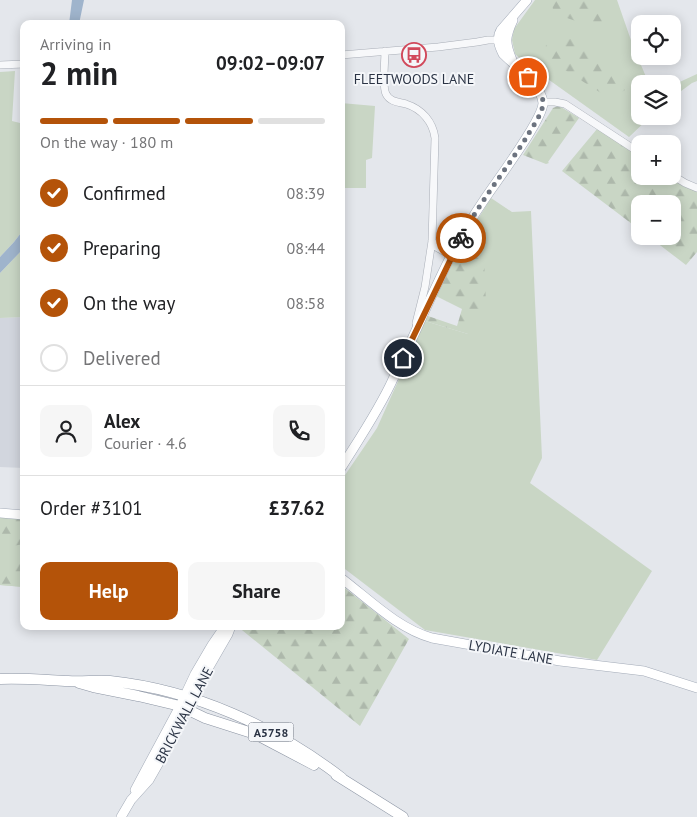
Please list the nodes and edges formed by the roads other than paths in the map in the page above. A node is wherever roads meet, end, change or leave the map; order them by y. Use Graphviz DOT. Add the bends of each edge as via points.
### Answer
graph roads {
  1 [pos="527,0"];
  2 [pos="502,40"];
  3 [pos="385,51"];
  4 [pos="345,55"];
  5 [pos="20,64"];
  6 [pos="0,65"];
  7 [pos="543,102"];
  8 [pos="631,147"];
  9 [pos="681,181"];
  10 [pos="697,188"];
  11 [pos="432,241"];
  12 [pos="452,256"];
  13 [pos="414,334"];
  14 [pos="345,461"];
  15 [pos="0,513"];
  16 [pos="20,515"];
  17 [pos="345,581"];
  18 [pos="222,630"];
  19 [pos="229,630"];
  20 [pos="0,679"];
  21 [pos="697,688"];
  22 [pos="187,702"];
  23 [pos="342,778"];
  24 [pos="121,817"];
  25 [pos="403,817"];
  1 -- 2 [label="main road" via="499,33"];
  2 -- 3 [label="street"];
  2 -- 7 [label="main road" via="503,54 536,86"];
  3 -- 4 [label="street"];
  3 -- 11 [label="street" via="384,93 390,100 416,108 434,130"];
  5 -- 6 [label="street"];
  7 -- 8 [label="street" via="565,104"];
  7 -- 12 [label="main road" via="534,125 471,220"];
  9 -- 10 [label="street"];
  11 -- 12 [label="street"];
  11 -- 13 [label="street"];
  12 -- 13 [label="main road"];
  13 -- 14 [label="main road" via="388,391"];
  15 -- 16 [label="main road"];
  17 -- 21 [label="main road, LYDIATE LANE" via="396,621 426,636 560,662 644,671"];
  18 -- 22 [label="main road, BRICKWALL LANE" via="195,674"];
  19 -- 22 [label="main road, BRICKWALL LANE"];
  20 -- 22 [label="highway, A5758" via="72,681 138,696"];
  22 -- 23 [label="highway, A5758" via="231,720"];
  22 -- 23 [label="highway, A5758" via="238,716 273,733"];
  22 -- 24 [label="main road, BRICKWALL LANE"];
  23 -- 25 [label="highway, A5758"];
}
